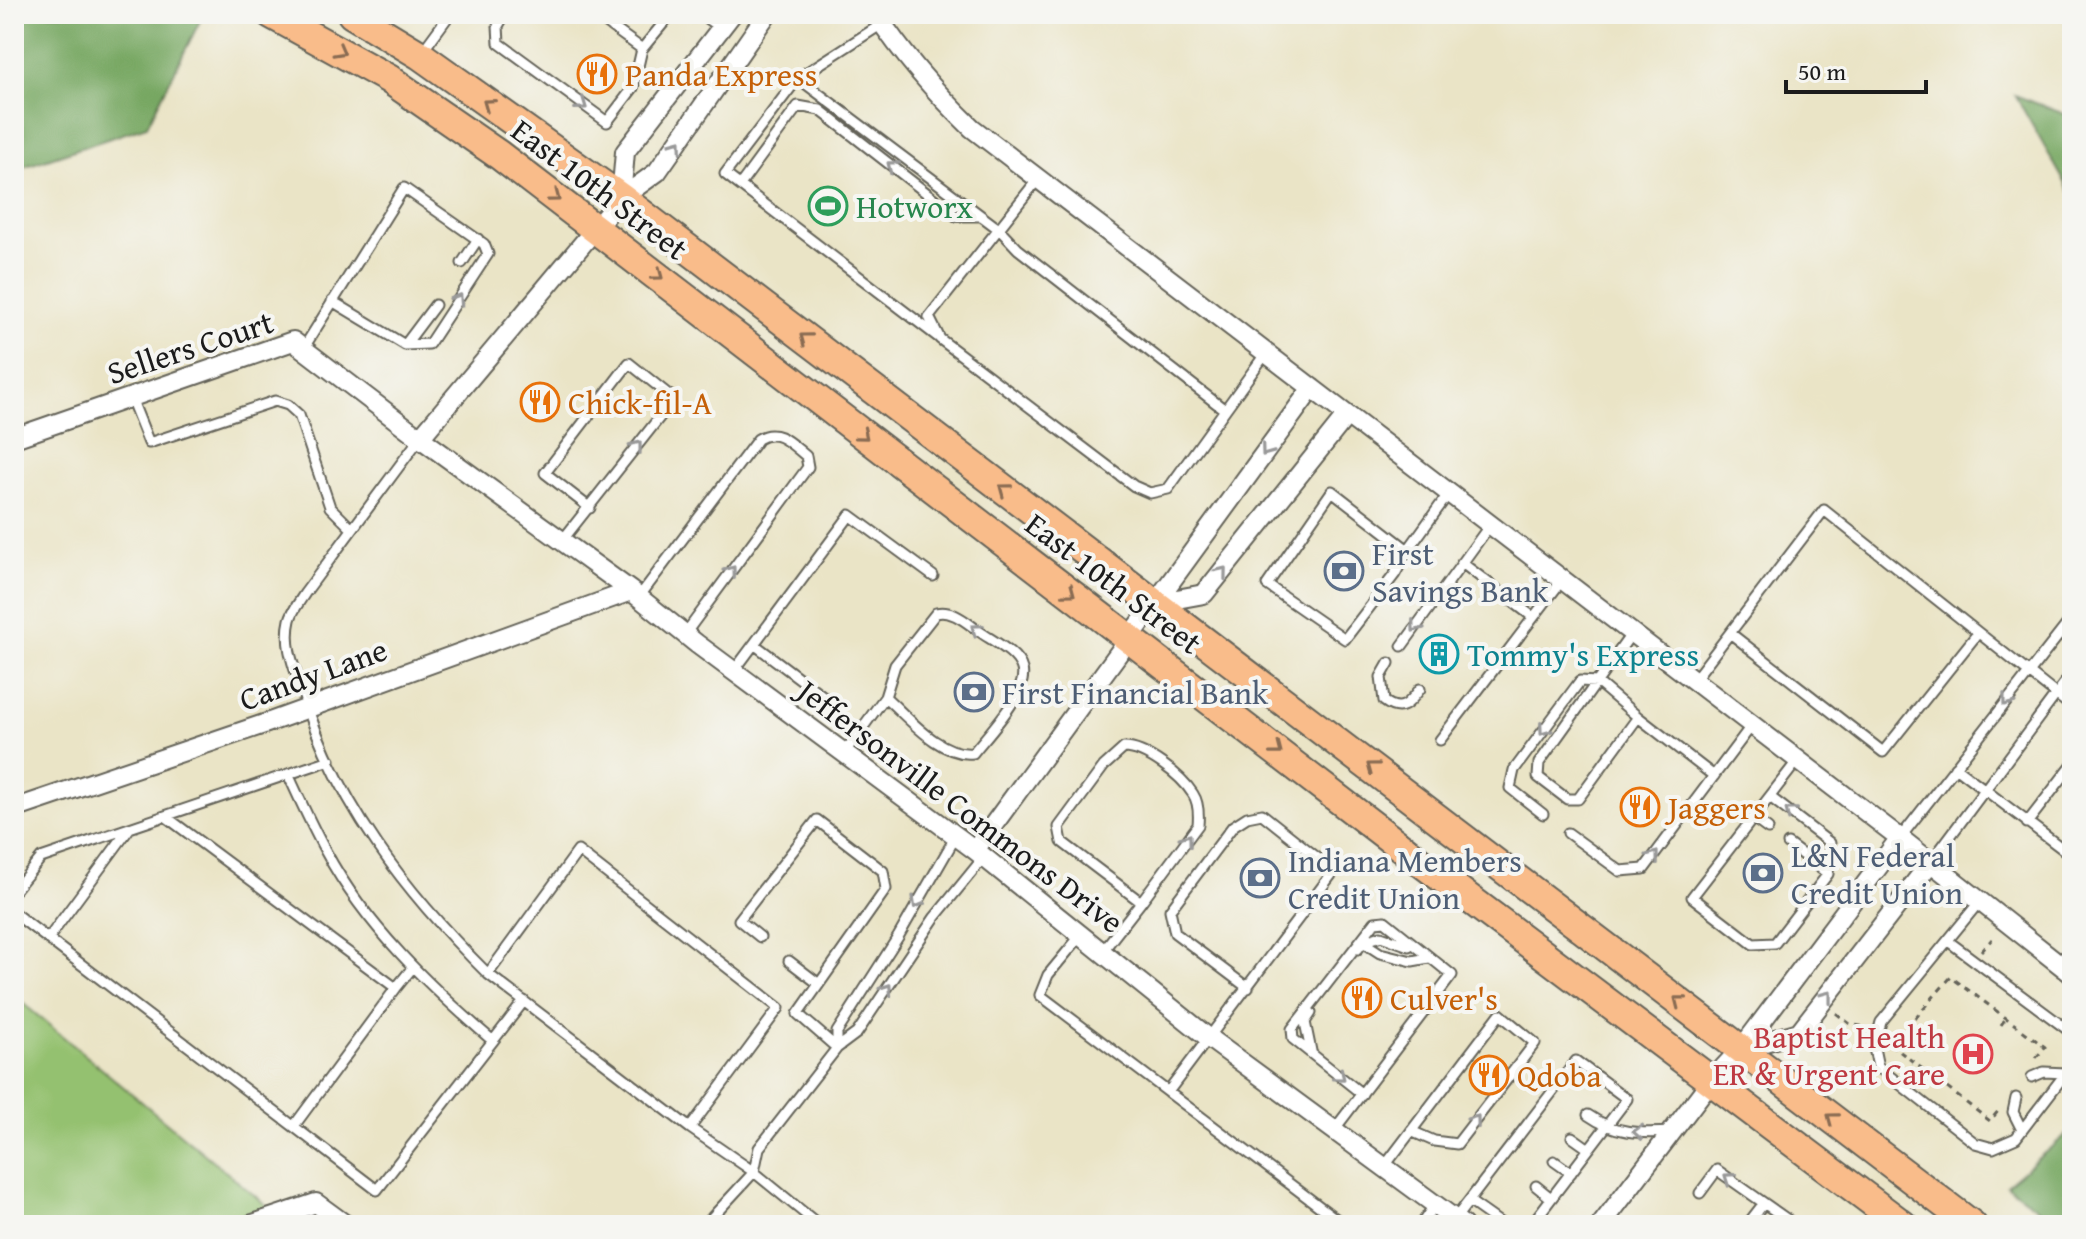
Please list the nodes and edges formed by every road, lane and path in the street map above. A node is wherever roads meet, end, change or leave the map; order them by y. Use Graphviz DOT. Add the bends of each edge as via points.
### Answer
graph roads {
  1 [pos="271,14"];
  2 [pos="352,14"];
  3 [pos="450,14"];
  4 [pos="505,14"];
  5 [pos="594,14"];
  6 [pos="671,14"];
  7 [pos="700,14"];
  8 [pos="767,14"];
  9 [pos="879,19"];
  10 [pos="727,22"];
  11 [pos="642,49"];
  12 [pos="420,55"];
  13 [pos="798,78"];
  14 [pos="1038,179"];
  15 [pos="740,185"];
  16 [pos="621,198"];
  17 [pos="981,216"];
  18 [pos="596,228"];
  19 [pos="1000,230"];
  20 [pos="474,236"];
  21 [pos="462,263"];
  22 [pos="332,301"];
  23 [pos="435,305"];
  24 [pos="940,339"];
  25 [pos="405,345"];
  26 [pos="303,349"];
  27 [pos="1266,353"];
  28 [pos="1312,388"];
  29 [pos="131,398"];
  30 [pos="1225,410"];
  31 [pos="1347,415"];
  32 [pos="14,438"];
  33 [pos="420,438"];
  34 [pos="1449,493"];
  35 [pos="590,508"];
  36 [pos="1490,525"];
  37 [pos="352,529"];
  38 [pos="561,542"];
  39 [pos="1408,550"];
  40 [pos="1462,563"];
  41 [pos="933,576"];
  42 [pos="1562,580"];
  43 [pos="1495,589"];
  44 [pos="635,594"];
  45 [pos="1487,600"];
  46 [pos="1155,603"];
  47 [pos="1533,617"];
  48 [pos="2072,618"];
  49 [pos="1632,633"];
  50 [pos="1730,633"];
  51 [pos="1978,633"];
  52 [pos="685,634"];
  53 [pos="1128,636"];
  54 [pos="754,644"];
  55 [pos="1402,646"];
  56 [pos="1389,663"];
  57 [pos="734,671"];
  58 [pos="2029,673"];
  59 [pos="2072,673"];
  60 [pos="1694,680"];
  61 [pos="1597,682"];
  62 [pos="1420,689"];
  63 [pos="2056,695"];
  64 [pos="823,696"];
  65 [pos="885,697"];
  66 [pos="2072,707"];
  67 [pos="307,708"];
  68 [pos="1638,717"];
  69 [pos="1752,725"];
  70 [pos="1440,740"];
  71 [pos="844,753"];
  72 [pos="330,760"];
  73 [pos="1798,760"];
  74 [pos="2072,765"];
  75 [pos="1955,767"];
  76 [pos="288,774"];
  77 [pos="1714,776"];
  78 [pos="1984,790"];
  79 [pos="1770,797"];
  80 [pos="14,809"];
  81 [pos="1543,814"];
  82 [pos="165,816"];
  83 [pos="1753,818"];
  84 [pos="2027,823"];
  85 [pos="130,828"];
  86 [pos="1768,829"];
  87 [pos="1568,833"];
  88 [pos="956,835"];
  89 [pos="1900,838"];
  90 [pos="1788,844"];
  91 [pos="980,853"];
  92 [pos="2072,856"];
  93 [pos="1931,862"];
  94 [pos="1828,874"];
  95 [pos="14,891"];
  96 [pos="1980,901"];
  97 [pos="1141,902"];
  98 [pos="14,913"];
  99 [pos="1081,935"];
  100 [pos="760,937"];
  101 [pos="48,939"];
  102 [pos="1992,939"];
  103 [pos="1948,941"];
  104 [pos="1363,942"];
  105 [pos="1102,952"];
  106 [pos="1981,952"];
  107 [pos="1424,958"];
  108 [pos="789,961"];
  109 [pos="413,967"];
  110 [pos="488,974"];
  111 [pos="2072,974"];
  112 [pos="1964,975"];
  113 [pos="1959,982"];
  114 [pos="819,984"];
  115 [pos="396,988"];
  116 [pos="1248,988"];
  117 [pos="524,1001"];
  118 [pos="779,1008"];
  119 [pos="1835,1013"];
  120 [pos="798,1014"];
  121 [pos="2006,1018"];
  122 [pos="2001,1025"];
  123 [pos="1868,1028"];
  124 [pos="2072,1033"];
  125 [pos="1210,1039"];
  126 [pos="493,1041"];
  127 [pos="1886,1043"];
  128 [pos="1891,1045"];
  129 [pos="837,1048"];
  130 [pos="1741,1049"];
  131 [pos="1312,1054"];
  132 [pos="1915,1056"];
  133 [pos="2036,1059"];
  134 [pos="1911,1061"];
  135 [pos="2069,1069"];
  136 [pos="2032,1077"];
  137 [pos="1710,1082"];
  138 [pos="1168,1092"];
  139 [pos="1362,1094"];
  140 [pos="2016,1098"];
  141 [pos="1980,1106"];
  142 [pos="1999,1109"];
  143 [pos="1976,1111"];
  144 [pos="1588,1115"];
  145 [pos="294,1126"];
  146 [pos="1606,1127"];
  147 [pos="690,1128"];
  148 [pos="1334,1130"];
  149 [pos="2022,1130"];
  150 [pos="1411,1131"];
  151 [pos="1672,1132"];
  152 [pos="1572,1137"];
  153 [pos="1589,1149"];
  154 [pos="1554,1161"];
  155 [pos="1384,1167"];
  156 [pos="754,1172"];
  157 [pos="1571,1173"];
  158 [pos="1536,1186"];
  159 [pos="1700,1193"];
  160 [pos="1551,1198"];
  161 [pos="1469,1201"];
  162 [pos="1764,1203"];
  163 [pos="1435,1204"];
  164 [pos="1459,1222"];
  165 [pos="250,1225"];
  166 [pos="346,1225"];
  167 [pos="705,1225"];
  168 [pos="819,1225"];
  169 [pos="1344,1225"];
  170 [pos="1421,1225"];
  171 [pos="1503,1225"];
  172 [pos="1531,1225"];
  173 [pos="1601,1225"];
  174 [pos="1747,1225"];
  175 [pos="1795,1225"];
  176 [pos="1903,1225"];
  177 [pos="1972,1225"];
  1 -- 18 [label="main road, East 10th Street, one-way" via="436,110"];
  2 -- 12 [label="main road, East 10th Street"];
  3 -- 12 [label="lane"];
  4 -- 11 [label="lane, one-way" via="498,26 499,43 607,122 633,88"];
  5 -- 11 [label="lane"];
  6 -- 11 [label="lane"];
  7 -- 10 [label="lane"];
  16 -- 8 [label="street, one-way" via="657,172"];
  9 -- 13 [label="lane"];
  9 -- 14 [label="street" via="930,87"];
  10 -- 16 [label="street" via="625,152"];
  16 -- 12 [label="main road, East 10th Street, one-way"];
  13 -- 15 [label="lane" via="725,174"];
  13 -- 17 [label="lane"];
  14 -- 19 [label="lane"];
  14 -- 27 [label="street"];
  17 -- 15 [label="lane, one-way" via="956,216 820,110 798,106"];
  15 -- 24 [label="lane"];
  16 -- 18 [label="street"];
  46 -- 16 [label="main road, East 10th Street, one-way"];
  17 -- 19 [label="lane"];
  18 -- 33 [label="street"];
  18 -- 53 [label="main road, East 10th Street, one-way"];
  19 -- 24 [label="lane" via="929,317"];
  19 -- 30 [label="lane"];
  20 -- 21 [label="lane"];
  20 -- 22 [label="lane" via="404,188"];
  25 -- 20 [label="lane, one-way" via="429,344 488,254"];
  22 -- 25 [label="lane"];
  22 -- 26 [label="lane"];
  23 -- 25 [label="lane"];
  24 -- 30 [label="lane" via="1150,493 1168,489"];
  26 -- 29 [label="street, Sellers Court" via="293,341"];
  26 -- 33 [label="street, Sellers Court"];
  27 -- 28 [label="street"];
  27 -- 30 [label="lane"];
  28 -- 31 [label="street"];
  28 -- 46 [label="street, one-way"];
  29 -- 32 [label="street, Sellers Court"];
  29 -- 37 [label="lane" via="149,443 275,401 288,405 299,415 330,507"];
  31 -- 34 [label="street"];
  46 -- 31 [label="street, one-way" via="1204,594"];
  33 -- 37 [label="lane"];
  33 -- 38 [label="street, Jeffersonville Commons Drive"];
  34 -- 36 [label="street"];
  34 -- 39 [label="lane"];
  35 -- 35 [label="lane, one-way" via="674,399 629,363 545,473"];
  35 -- 38 [label="lane"];
  36 -- 40 [label="lane"];
  36 -- 42 [label="street"];
  37 -- 67 [label="lane" via="290,617 288,645"];
  38 -- 44 [label="street, Jeffersonville Commons Drive"];
  39 -- 39 [label="lane" via="1332,491 1267,585 1345,639"];
  40 -- 43 [label="lane"];
  40 -- 55 [label="lane, one-way"];
  41 -- 54 [label="lane" via="850,515"];
  42 -- 47 [label="lane"];
  42 -- 49 [label="street"];
  43 -- 45 [label="lane"];
  43 -- 47 [label="lane"];
  44 -- 52 [label="street, Jeffersonville Commons Drive"];
  52 -- 44 [label="lane, one-way" via="808,467 806,456 772,433 758,439"];
  44 -- 67 [label="street, Candy Lane"];
  46 -- 53 [label="street"];
  130 -- 46 [label="main road, East 10th Street, one-way"];
  47 -- 70 [label="lane"];
  48 -- 58 [label="lane"];
  49 -- 60 [label="street"];
  49 -- 61 [label="lane"];
  50 -- 51 [label="lane" via="1883,752"];
  50 -- 51 [label="lane" via="1824,510"];
  50 -- 60 [label="lane"];
  51 -- 58 [label="lane"];
  52 -- 57 [label="street, Jeffersonville Commons Drive"];
  53 -- 91 [label="street"];
  53 -- 137 [label="main road, East 10th Street, one-way"];
  54 -- 57 [label="lane"];
  54 -- 64 [label="lane"];
  56 -- 62 [label="lane" via="1381,677 1384,701 1401,708"];
  57 -- 71 [label="street, Jeffersonville Commons Drive"];
  58 -- 63 [label="lane"];
  58 -- 75 [label="lane, one-way"];
  59 -- 63 [label="lane"];
  60 -- 69 [label="street"];
  61 -- 68 [label="lane"];
  61 -- 68 [label="lane" via="1539,763 1538,777 1567,799 1578,799"];
  61 -- 81 [label="lane, one-way" via="1580,681 1514,770 1510,788"];
  63 -- 66 [label="lane"];
  63 -- 78 [label="lane"];
  65 -- 65 [label="lane, one-way" via="942,746 962,755 973,753 1015,699 1022,667 945,611 922,626 895,665"];
  65 -- 71 [label="lane"];
  67 -- 72 [label="lane"];
  67 -- 80 [label="street, Candy Lane"];
  68 -- 77 [label="lane"];
  69 -- 73 [label="street"];
  69 -- 77 [label="lane"];
  71 -- 88 [label="street, Jeffersonville Commons Drive"];
  72 -- 76 [label="lane"];
  72 -- 110 [label="lane" via="383,857 436,923"];
  73 -- 79 [label="lane"];
  73 -- 89 [label="street"];
  74 -- 84 [label="lane"];
  75 -- 78 [label="lane"];
  75 -- 89 [label="lane"];
  76 -- 82 [label="lane"];
  76 -- 109 [label="lane" via="327,855"];
  87 -- 77 [label="lane, one-way" via="1620,871 1644,869"];
  78 -- 84 [label="lane"];
  78 -- 93 [label="lane"];
  79 -- 83 [label="lane"];
  94 -- 79 [label="lane, one-way" via="1830,843"];
  82 -- 85 [label="lane"];
  82 -- 115 [label="lane"];
  83 -- 86 [label="lane"];
  83 -- 94 [label="lane" via="1692,897 1753,944 1775,943"];
  84 -- 92 [label="lane"];
  85 -- 95 [label="lane" via="41,858"];
  85 -- 101 [label="lane"];
  88 -- 91 [label="street, Jeffersonville Commons Drive"];
  88 -- 129 [label="lane, one-way" via="837,1032"];
  89 -- 93 [label="street"];
  89 -- 130 [label="street"];
  90 -- 94 [label="lane"];
  91 -- 99 [label="street, Jeffersonville Commons Drive"];
  129 -- 91 [label="lane, one-way" via="857,1033"];
  93 -- 96 [label="street"];
  130 -- 93 [label="street, one-way" via="1799,1032"];
  96 -- 103 [label="lane"];
  96 -- 111 [label="street"];
  97 -- 97 [label="lane, one-way" via="1198,825 1199,811 1193,794 1141,751 1124,748 1067,812 1059,835"];
  97 -- 105 [label="lane"];
  98 -- 101 [label="lane"];
  99 -- 105 [label="street, Jeffersonville Commons Drive"];
  99 -- 138 [label="lane" via="1048,975 1040,995"];
  100 -- 114 [label="lane" via="739,920 817,820 883,871 886,889"];
  101 -- 145 [label="lane"];
  102 -- 106 [label="path"];
  103 -- 124 [label="lane"];
  103 -- 149 [label="lane" via="1881,1022 1874,1048 1878,1067 1975,1143 1993,1148"];
  104 -- 107 [label="lane" via="1380,953 1412,961"];
  104 -- 107 [label="lane" via="1381,936 1406,944"];
  104 -- 131 [label="lane" via="1305,1022"];
  105 -- 125 [label="street, Jeffersonville Commons Drive"];
  107 -- 131 [label="lane" via="1385,921 1375,922 1292,1029 1293,1039"];
  107 -- 139 [label="lane" via="1452,975"];
  108 -- 114 [label="lane"];
  109 -- 115 [label="lane"];
  109 -- 126 [label="lane"];
  110 -- 117 [label="lane"];
  110 -- 118 [label="lane" via="578,851"];
  112 -- 113 [label="path"];
  113 -- 121 [label="path"];
  113 -- 128 [label="path" via="1948,978"];
  114 -- 120 [label="lane"];
  115 -- 145 [label="lane"];
  116 -- 116 [label="lane" via="1334,871 1262,814 1233,826 1170,910 1175,933"];
  116 -- 125 [label="lane"];
  117 -- 126 [label="lane"];
  117 -- 147 [label="lane"];
  118 -- 120 [label="lane"];
  118 -- 147 [label="lane"];
  119 -- 123 [label="path"];
  120 -- 129 [label="lane"];
  121 -- 122 [label="path"];
  121 -- 133 [label="path" via="2045,1047"];
  125 -- 138 [label="lane"];
  125 -- 148 [label="street, Jeffersonville Commons Drive"];
  126 -- 145 [label="lane" via="377,1190"];
  127 -- 128 [label="path"];
  128 -- 134 [label="path"];
  129 -- 156 [label="lane" via="759,1148"];
  130 -- 137 [label="street"];
  177 -- 130 [label="main road, East 10th Street, one-way"];
  131 -- 139 [label="lane, one-way"];
  132 -- 134 [label="path"];
  134 -- 143 [label="path"];
  135 -- 136 [label="lane"];
  135 -- 149 [label="lane"];
  137 -- 151 [label="street"];
  137 -- 176 [label="main road, East 10th Street"];
  138 -- 169 [label="lane"];
  139 -- 148 [label="lane"];
  140 -- 149 [label="lane" via="2013,1112"];
  141 -- 143 [label="path"];
  142 -- 143 [label="path" via="1990,1121"];
  144 -- 146 [label="lane"];
  151 -- 146 [label="lane, one-way" via="1636,1134"];
  146 -- 153 [label="lane"];
  146 -- 161 [label="lane" via="1627,1099 1576,1061 1504,1163"];
  147 -- 156 [label="lane"];
  148 -- 155 [label="street, Jeffersonville Commons Drive"];
  150 -- 150 [label="lane, one-way" via="1457,1144 1535,1043 1500,1014"];
  150 -- 155 [label="lane"];
  151 -- 173 [label="street"];
  152 -- 153 [label="lane"];
  153 -- 157 [label="lane"];
  154 -- 157 [label="lane"];
  155 -- 163 [label="street, Jeffersonville Commons Drive"];
  156 -- 167 [label="lane"];
  156 -- 168 [label="lane"];
  157 -- 160 [label="lane"];
  158 -- 160 [label="lane"];
  162 -- 159 [label="lane, one-way" via="1717,1170"];
  160 -- 172 [label="lane"];
  161 -- 164 [label="lane"];
  161 -- 171 [label="lane"];
  162 -- 174 [label="lane"];
  162 -- 175 [label="lane"];
  163 -- 164 [label="street, Jeffersonville Commons Drive"];
  163 -- 170 [label="lane"];
  165 -- 166 [label="street" via="316,1203"];
}
